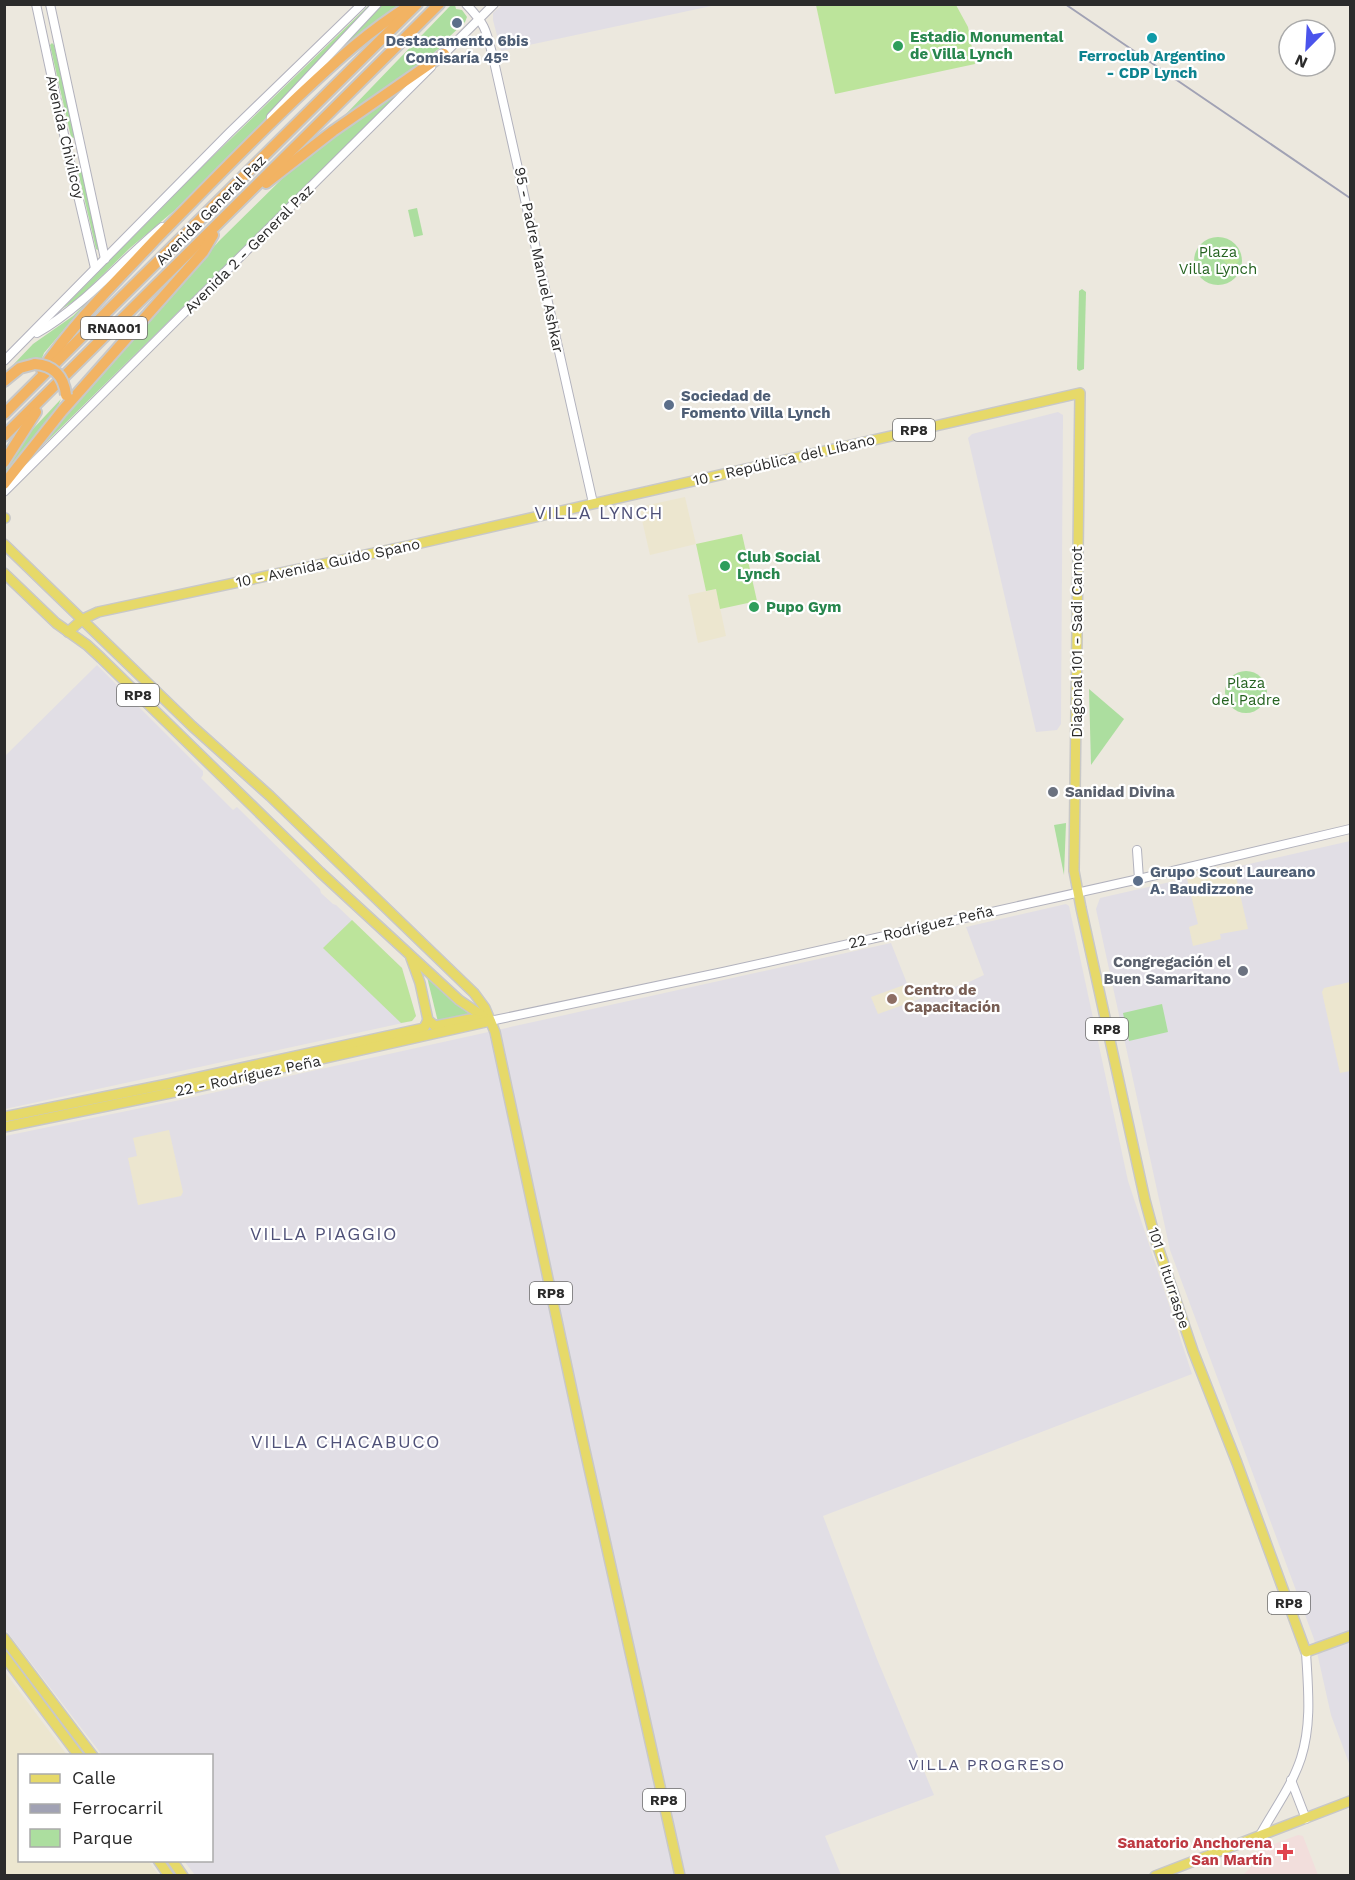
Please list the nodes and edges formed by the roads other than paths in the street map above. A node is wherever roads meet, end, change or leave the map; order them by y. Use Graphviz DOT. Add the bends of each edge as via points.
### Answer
graph roads {
  1 [pos="36,4"];
  2 [pos="50,4"];
  3 [pos="362,4"];
  4 [pos="376,4"];
  5 [pos="412,4"];
  6 [pos="417,4"];
  7 [pos="439,4"];
  8 [pos="466,4"];
  9 [pos="494,4"];
  10 [pos="480,19"];
  11 [pos="444,54"];
  12 [pos="256,136"];
  13 [pos="239,203"];
  14 [pos="188,205"];
  15 [pos="222,220"];
  16 [pos="105,259"];
  17 [pos="95,268"];
  18 [pos="28,339"];
  19 [pos="4,362"];
  20 [pos="79,362"];
  21 [pos="4,381"];
  22 [pos="27,392"];
  23 [pos="1080,393"];
  24 [pos="62,411"];
  25 [pos="4,414"];
  26 [pos="4,436"];
  27 [pos="4,462"];
  28 [pos="4,484"];
  29 [pos="4,492"];
  30 [pos="593,503"];
  31 [pos="4,544"];
  32 [pos="4,573"];
  33 [pos="83,619"];
  34 [pos="68,632"];
  35 [pos="1350,829"];
  36 [pos="1137,850"];
  37 [pos="1139,879"];
  38 [pos="1077,892"];
  39 [pos="410,955"];
  40 [pos="490,1021"];
  41 [pos="429,1025"];
  42 [pos="4,1117"];
  43 [pos="4,1127"];
  44 [pos="1350,1635"];
  45 [pos="4,1638"];
  46 [pos="1306,1652"];
  47 [pos="4,1656"];
  48 [pos="78,1754"];
  49 [pos="92,1754"];
  50 [pos="1291,1780"];
  51 [pos="1350,1802"];
  52 [pos="1306,1819"];
  53 [pos="1258,1837"];
  54 [pos="159,1862"];
  55 [pos="173,1862"];
  56 [pos="169,1875"];
  57 [pos="183,1875"];
  58 [pos="680,1875"];
  59 [pos="1155,1875"];
  1 -- 17 [label="street, Avenida Chivilcoy"];
  2 -- 16 [label="street, Avenida Chivilcoy"];
  3 -- 16 [label="street"];
  4 -- 12 [label="street"];
  5 -- 12 [label="highway" via="328,69"];
  6 -- 22 [label="highway, Avenida General Paz / RNA001"];
  7 -- 13 [label="highway, Avenida General Paz / RNA001"];
  8 -- 10 [label="street"];
  9 -- 10 [label="street, Avenida 2 - General Paz"];
  10 -- 11 [label="street, Avenida 2 - General Paz"];
  10 -- 30 [label="street, 95 - Padre Manuel Ashkar" via="487,31 496,69"];
  11 -- 13 [label="highway"];
  11 -- 29 [label="street, Avenida 2 - General Paz"];
  12 -- 14 [label="highway"];
  13 -- 15 [label="highway, Avenida General Paz / RNA001"];
  14 -- 18 [label="street" via="54,324"];
  14 -- 22 [label="highway" via="62,340"];
  15 -- 20 [label="highway, Avenida General Paz / RNA001"];
  15 -- 24 [label="highway" via="203,252"];
  16 -- 17 [label="street"];
  17 -- 18 [label="street"];
  18 -- 19 [label="street"];
  20 -- 26 [label="highway, Avenida General Paz / RNA001"];
  20 -- 27 [label="highway" via="35,413"];
  21 -- 24 [label="highway, bridge" via="20,368 43,364 57,372 65,387"];
  22 -- 25 [label="highway, Avenida General Paz / RNA001"];
  23 -- 30 [label="main road, 10 - República del Líbano / RP8"];
  23 -- 38 [label="main road, Diagonal 101 - Sadi Carnot / RP8" via="1074,871"];
  24 -- 28 [label="highway"];
  30 -- 33 [label="main road, 10 - Avenida Guido Spano / RP8" via="98,612"];
  31 -- 33 [label="main road, RP8"];
  32 -- 34 [label="main road, RP8"];
  33 -- 34 [label="main road, 10 - Avenida Guido Spano / RP8"];
  33 -- 40 [label="main road, RP8" via="474,993"];
  34 -- 39 [label="main road, RP8" via="101,658 264,819"];
  35 -- 37 [label="street, 22 - Rodríguez Peña"];
  36 -- 37 [label="street"];
  37 -- 38 [label="street, 22 - Rodríguez Peña"];
  38 -- 40 [label="street, 22 - Rodríguez Peña"];
  38 -- 46 [label="main road, 101 - Iturraspe / RP8" via="1156,1242"];
  39 -- 40 [label="main road, RP8" via="464,1004"];
  39 -- 41 [label="main road"];
  40 -- 41 [label="main road, 22 - Rodríguez Peña" via="470,1019"];
  40 -- 43 [label="main road, 22 - Rodríguez Peña"];
  40 -- 58 [label="main road, RP8"];
  41 -- 42 [label="main road, 22 - Rodríguez Peña"];
  44 -- 46 [label="main road"];
  45 -- 49 [label="main road"];
  46 -- 50 [label="street" via="1308,1726"];
  47 -- 48 [label="main road"];
  50 -- 52 [label="street"];
  50 -- 53 [label="street"];
  51 -- 52 [label="main road"];
  52 -- 53 [label="main road"];
  53 -- 59 [label="main road"];
  54 -- 56 [label="main road"];
  55 -- 57 [label="main road"];
}
